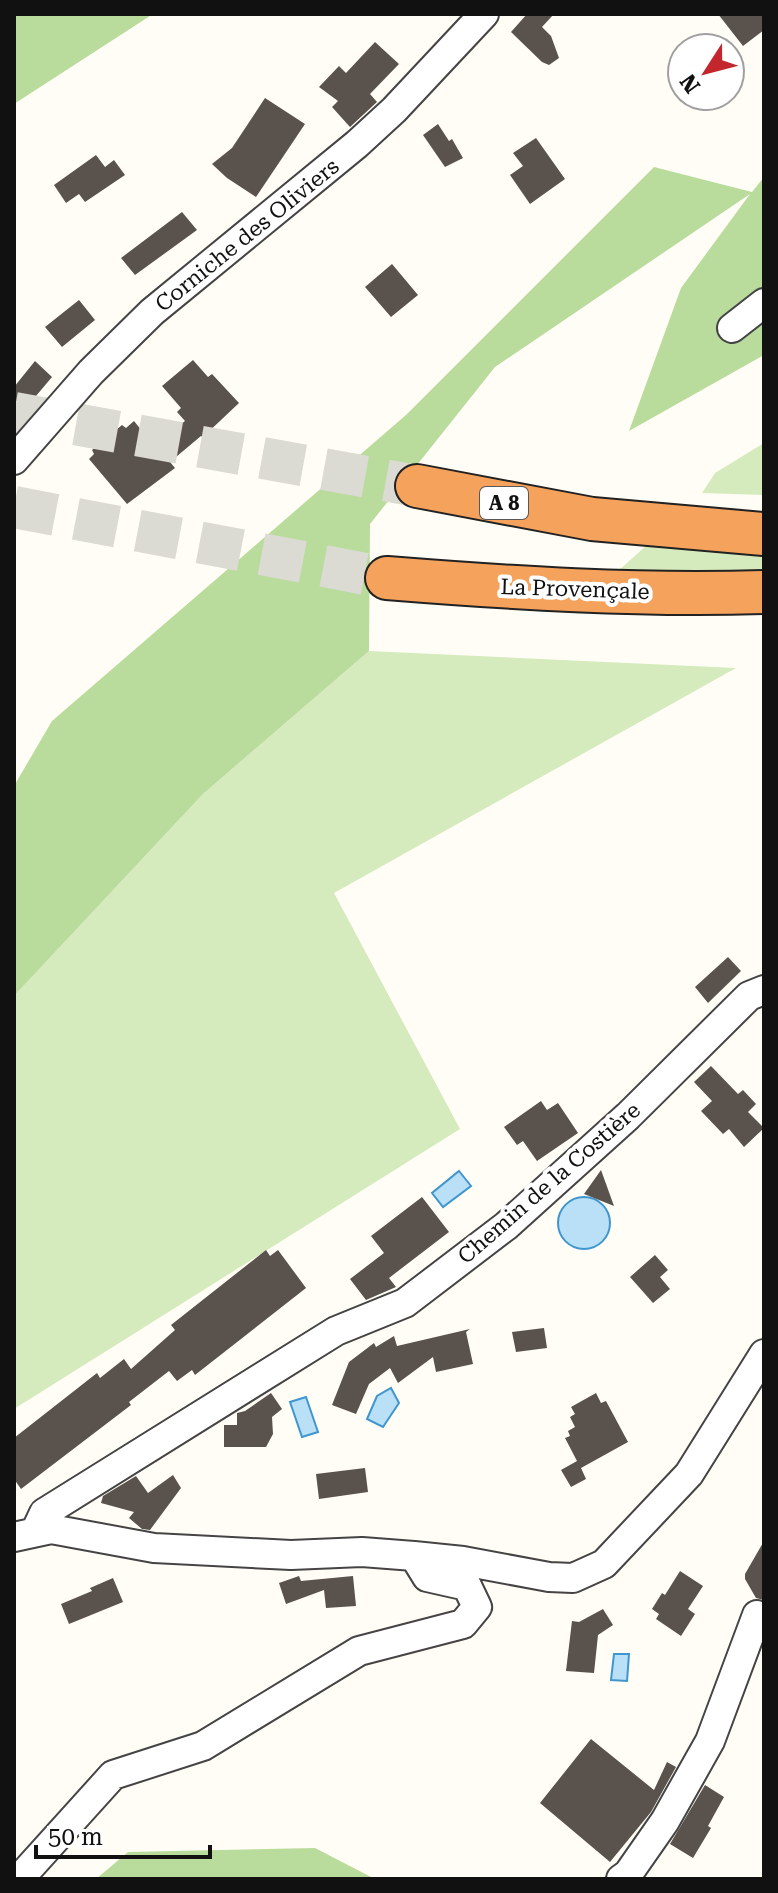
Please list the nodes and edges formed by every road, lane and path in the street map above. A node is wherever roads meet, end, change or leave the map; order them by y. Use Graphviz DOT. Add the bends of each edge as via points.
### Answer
graph roads {
  1 [pos="484,14"];
  2 [pos="764,303"];
  3 [pos="732,328"];
  4 [pos="14,460"];
  5 [pos="417,486"];
  6 [pos="764,534"];
  7 [pos="387,578"];
  8 [pos="764,592"];
  9 [pos="764,990"];
  10 [pos="764,1354"];
  11 [pos="25,1533"];
  12 [pos="414,1556"];
  13 [pos="762,1618"];
  14 [pos="20,1878"];
  15 [pos="621,1879"];
  1 -- 4 [label="street, Corniche des Oliviers" via="357,144 152,312"];
  2 -- 3 [label="street"];
  5 -- 6 [label="highway, A 8" via="592,519"];
  7 -- 8 [label="highway, La Provençale" via="514,587"];
  9 -- 11 [label="street, Chemin de la Costière" via="749,996 506,1226 405,1303 336,1331 44,1513"];
  10 -- 12 [label="street, Chemin de la Costière" via="689,1474 604,1564 573,1578 549,1577"];
  11 -- 12 [label="street, Chemin de la Costière" via="51,1529 154,1548"];
  12 -- 14 [label="street" via="427,1577 467,1586 477,1607 463,1624 359,1651 203,1746 113,1775"];
  13 -- 15 [label="street" via="710,1741 665,1821"];
}
